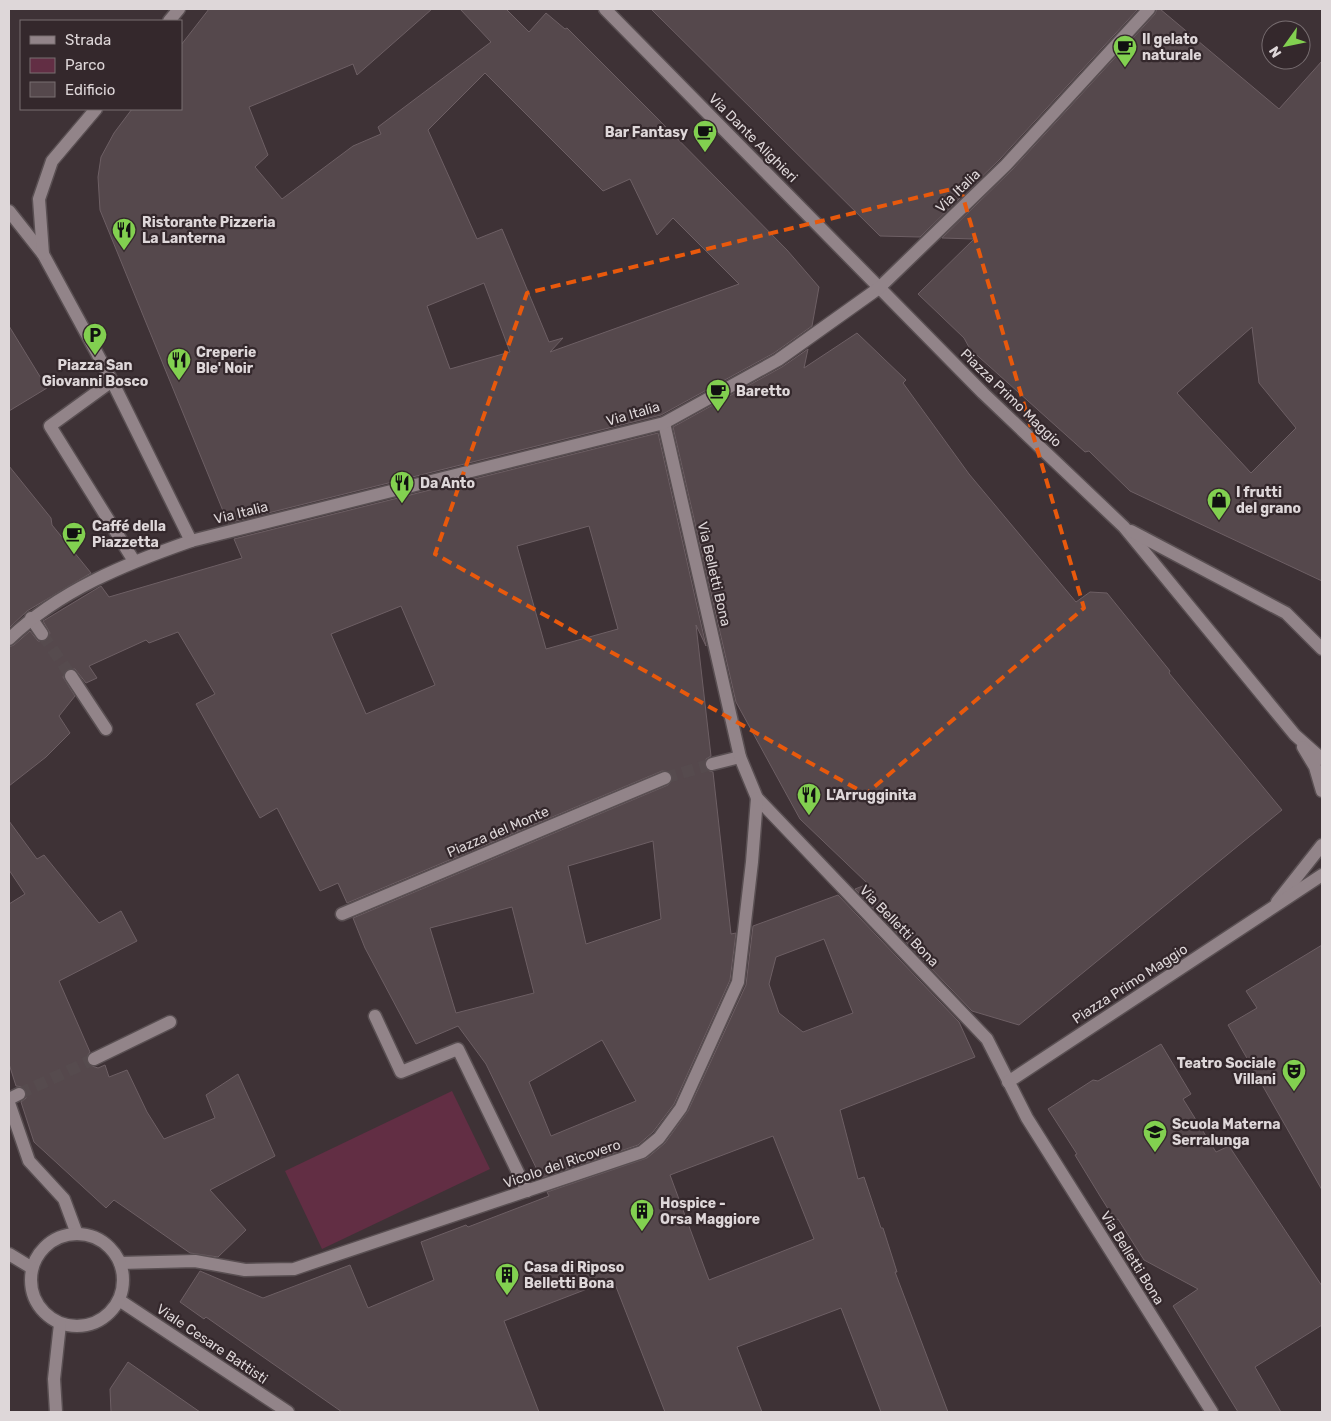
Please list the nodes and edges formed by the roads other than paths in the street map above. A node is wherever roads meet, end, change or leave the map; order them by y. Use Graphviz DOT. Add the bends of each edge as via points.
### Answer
graph roads {
  1 [pos="179,9"];
  2 [pos="605,9"];
  3 [pos="1149,9"];
  4 [pos="169,20"];
  5 [pos="95,110"];
  6 [pos="9,211"];
  7 [pos="44,254"];
  8 [pos="879,288"];
  9 [pos="112,381"];
  10 [pos="664,423"];
  11 [pos="1124,527"];
  12 [pos="191,541"];
  13 [pos="134,561"];
  14 [pos="31,618"];
  15 [pos="42,634"];
  16 [pos="9,639"];
  17 [pos="1322,649"];
  18 [pos="71,676"];
  19 [pos="106,729"];
  20 [pos="1295,735"];
  21 [pos="740,757"];
  22 [pos="1322,759"];
  23 [pos="712,764"];
  24 [pos="665,778"];
  25 [pos="1322,791"];
  26 [pos="756,798"];
  27 [pos="1322,845"];
  28 [pos="1322,875"];
  29 [pos="1269,912"];
  30 [pos="342,914"];
  31 [pos="375,1016"];
  32 [pos="170,1022"];
  33 [pos="94,1059"];
  34 [pos="1008,1082"];
  35 [pos="9,1103"];
  36 [pos="527,1191"];
  37 [pos="77,1234"];
  38 [pos="9,1254"];
  39 [pos="120,1263"];
  40 [pos="32,1268"];
  41 [pos="119,1300"];
  42 [pos="60,1324"];
  43 [pos="56,1412"];
  44 [pos="288,1412"];
  45 [pos="1212,1412"];
  1 -- 4 [label="street"];
  2 -- 8 [label="street, Via Dante Alighieri"];
  3 -- 8 [label="street, Via Italia" via="1006,165"];
  5 -- 7 [label="street" via="52,161 39,199"];
  6 -- 7 [label="street"];
  7 -- 9 [label="street"];
  8 -- 10 [label="street, Via Italia" via="778,360"];
  8 -- 11 [label="street, Piazza Primo Maggio" via="983,393"];
  9 -- 12 [label="street"];
  9 -- 13 [label="street" via="50,426"];
  10 -- 12 [label="street, Via Italia"];
  10 -- 21 [label="street, Via Belletti Bona"];
  11 -- 17 [label="street, Piazza Primo Maggio" via="1286,613"];
  11 -- 20 [label="street, Piazza Primo Maggio"];
  12 -- 13 [label="street, Via Italia"];
  13 -- 14 [label="street, Via Italia" via="93,580"];
  14 -- 15 [label="street"];
  14 -- 16 [label="street, Via Italia"];
  18 -- 19 [label="street"];
  20 -- 22 [label="street, Piazza Primo Maggio"];
  20 -- 25 [label="street, Piazza Primo Maggio" via="1315,767"];
  21 -- 23 [label="street"];
  21 -- 26 [label="street, Via Belletti Bona"];
  24 -- 30 [label="street, Piazza del Monte"];
  26 -- 34 [label="street, Via Belletti Bona" via="987,1040"];
  26 -- 36 [label="street, Vicolo del Ricovero" via="738,982 681,1108 659,1138 642,1152"];
  27 -- 29 [label="street, Piazza Primo Maggio"];
  28 -- 29 [label="street, Piazza Primo Maggio"];
  29 -- 34 [label="street, Piazza Primo Maggio"];
  31 -- 36 [label="street" via="401,1072 458,1048"];
  32 -- 33 [label="street"];
  34 -- 45 [label="street, Via Belletti Bona" via="1027,1118"];
  35 -- 37 [label="street" via="29,1161 64,1199"];
  36 -- 39 [label="street, Vicolo del Ricovero" via="294,1269 245,1270 195,1260"];
  37 -- 39 [label="street" via="103,1242"];
  37 -- 40 [label="street" via="62,1236 49,1243 38,1254"];
  38 -- 40 [label="street"];
  39 -- 41 [label="street" via="123,1276"];
  40 -- 42 [label="street" via="33,1295 39,1307"];
  41 -- 42 [label="street" via="111,1312 88,1325"];
  41 -- 44 [label="street, Viale Cesare Battisti"];
  42 -- 43 [label="street" via="54,1379"];
}
